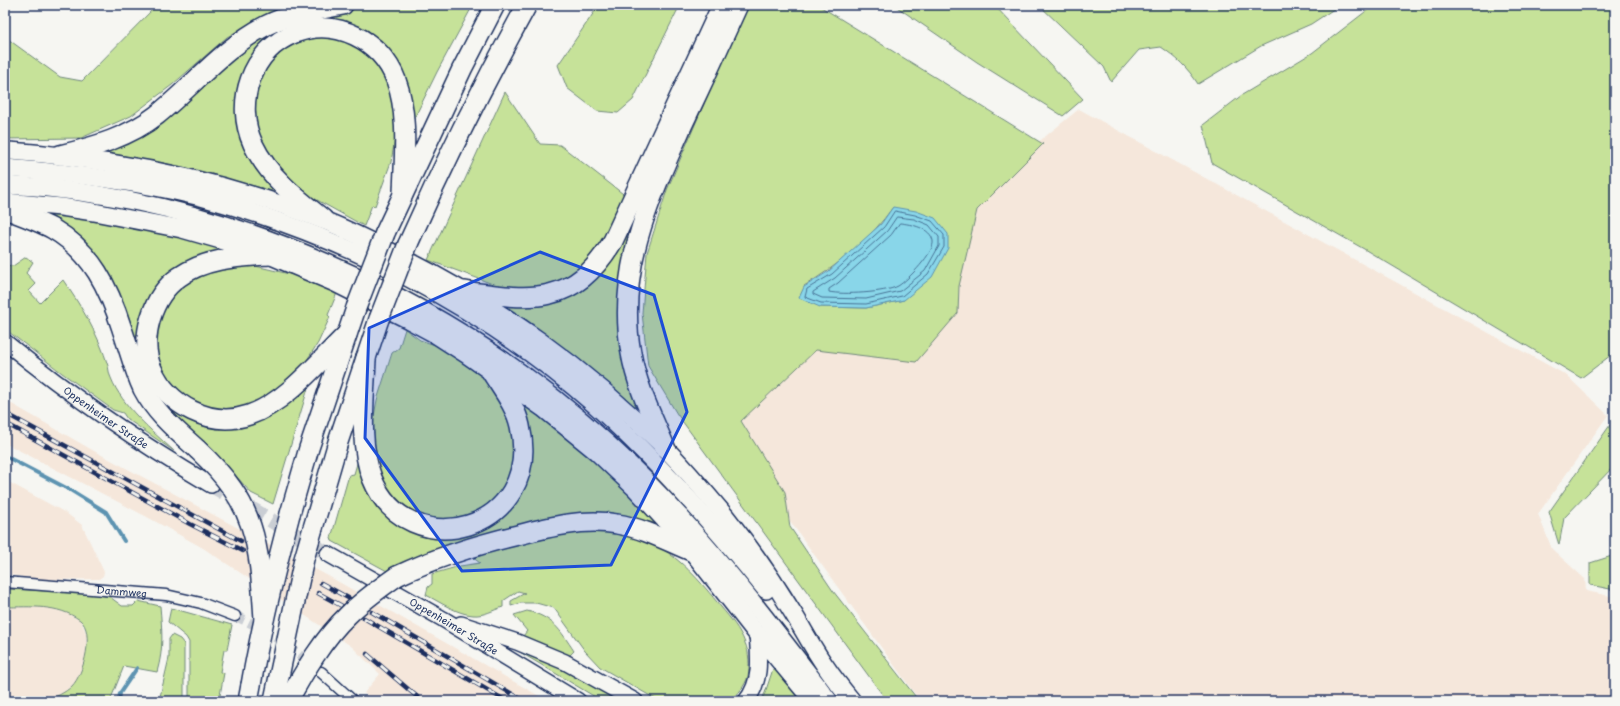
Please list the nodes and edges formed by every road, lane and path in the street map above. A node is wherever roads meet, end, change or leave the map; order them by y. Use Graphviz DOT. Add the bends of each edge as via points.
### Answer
graph roads {
  1 [pos="343,5"];
  2 [pos="495,5"];
  3 [pos="527,5"];
  4 [pos="722,5"];
  5 [pos="738,5"];
  6 [pos="5,151"];
  7 [pos="60,155"];
  8 [pos="5,168"];
  9 [pos="5,185"];
  10 [pos="403,194"];
  11 [pos="5,202"];
  12 [pos="5,210"];
  13 [pos="323,219"];
  14 [pos="269,255"];
  15 [pos="464,290"];
  16 [pos="346,334"];
  17 [pos="5,342"];
  18 [pos="366,358"];
  19 [pos="492,373"];
  20 [pos="665,447"];
  21 [pos="211,485"];
  22 [pos="691,551"];
  23 [pos="328,554"];
  24 [pos="5,582"];
  25 [pos="235,616"];
  26 [pos="264,619"];
  27 [pos="442,619"];
  28 [pos="757,634"];
  29 [pos="816,652"];
  30 [pos="321,672"];
  31 [pos="250,693"];
  32 [pos="278,701"];
  33 [pos="353,701"];
  34 [pos="578,701"];
  35 [pos="635,701"];
  36 [pos="746,701"];
  37 [pos="813,701"];
  38 [pos="830,701"];
  39 [pos="852,701"];
  1 -- 7 [label="highway" via="309,11 268,25 238,44 141,126 106,143"];
  2 -- 10 [label="highway"];
  3 -- 18 [label="highway, bridge" via="479,93 433,187 408,244"];
  4 -- 15 [label="highway" via="613,241 594,269 572,286 541,296 503,296"];
  5 -- 20 [label="highway" via="656,185 639,230 631,263 627,297 630,352 640,388"];
  6 -- 7 [label="highway"];
  7 -- 13 [label="highway" via="167,172 262,198"];
  8 -- 29 [label="highway" via="86,176 156,187 246,210 342,245 443,296 542,362 594,404 634,442 720,534"];
  9 -- 38 [label="highway" via="65,190 125,200 246,232 333,266 419,308 456,330 531,381 607,443 641,475 738,583"];
  10 -- 13 [label="highway" via="404,116 397,84 385,61 374,47 349,32 323,28 294,33 271,49 256,65 247,86 244,107 246,126 253,144 267,166 289,192"];
  10 -- 16 [label="highway, bridge"];
  11 -- 14 [label="highway" via="81,210 182,229"];
  12 -- 26 [label="highway, bridge" via="54,230 71,242 93,265 110,293 135,369 149,399 160,415 213,465 234,490 248,516 258,551"];
  13 -- 15 [label="highway"];
  14 -- 16 [label="highway" via="225,259 205,264 180,276 161,295 149,323 149,361 152,370 172,397 194,412 209,417 227,419 248,415 267,407 285,393"];
  14 -- 19 [label="highway" via="335,283 409,320 466,354"];
  15 -- 20 [label="highway" via="549,346"];
  16 -- 26 [label="highway, bridge" via="290,514"];
  17 -- 21 [label="main road, Oppenheimer Straße" via="150,448"];
  18 -- 19 [label="highway" via="364,448 372,477 380,492 396,511 414,522 440,529 484,520 507,499 520,475 523,457 520,425 514,409"];
  18 -- 32 [label="highway, bridge" via="304,559"];
  19 -- 22 [label="highway" via="543,408 597,452 635,488"];
  20 -- 29 [label="highway" via="728,520 791,610"];
  22 -- 28 [label="highway"];
  22 -- 32 [label="highway, bridge" via="632,527 615,523 573,523 495,540 420,565 397,576 348,615"];
  23 -- 27 [label="main road, Oppenheimer Straße"];
  24 -- 25 [label="street, Dammweg" via="166,595 201,603"];
  26 -- 31 [label="highway, bridge"];
  27 -- 34 [label="main road, Oppenheimer Straße"];
  27 -- 35 [label="main road" via="526,645 566,662"];
  28 -- 36 [label="main road" via="758,672"];
  28 -- 37 [label="highway"];
  29 -- 39 [label="highway"];
  30 -- 33 [label="street"];
}
